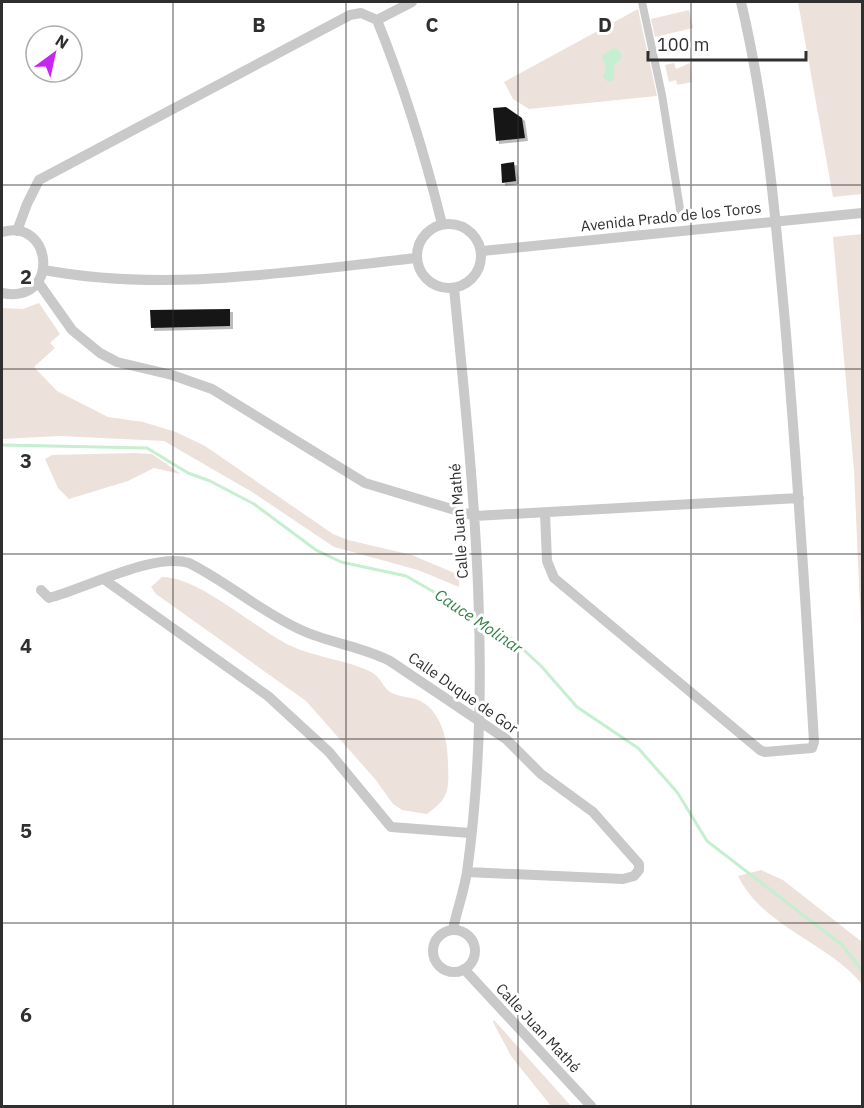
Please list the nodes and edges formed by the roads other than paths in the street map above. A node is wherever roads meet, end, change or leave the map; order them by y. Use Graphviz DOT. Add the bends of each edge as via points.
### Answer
graph roads {
  1 [pos="412,2"];
  2 [pos="642,2"];
  3 [pos="741,2"];
  4 [pos="373,17"];
  5 [pos="862,213"];
  6 [pos="681,215"];
  7 [pos="777,222"];
  8 [pos="442,224"];
  9 [pos="17,231"];
  10 [pos="2,232"];
  11 [pos="482,251"];
  12 [pos="417,258"];
  13 [pos="44,270"];
  14 [pos="38,282"];
  15 [pos="453,288"];
  16 [pos="2,293"];
  17 [pos="799,498"];
  18 [pos="545,513"];
  19 [pos="475,516"];
  20 [pos="105,580"];
  21 [pos="41,590"];
  22 [pos="478,720"];
  23 [pos="470,833"];
  24 [pos="467,873"];
  25 [pos="453,929"];
  26 [pos="464,969"];
  27 [pos="591,1107"];
  1 -- 4 [label="street"];
  2 -- 6 [label="street"];
  3 -- 7 [label="street" via="770,151"];
  4 -- 8 [label="street" via="404,93"];
  4 -- 9 [label="street" via="351,15 39,180"];
  5 -- 7 [label="street, Avenida Prado de los Toros"];
  7 -- 11 [label="street, Avenida Prado de los Toros"];
  7 -- 17 [label="street"];
  8 -- 11 [label="street" via="457,224 471,232"];
  8 -- 12 [label="street" via="426,233 417,249"];
  9 -- 10 [label="street"];
  9 -- 13 [label="street" via="36,240"];
  11 -- 15 [label="street" via="478,272 464,286"];
  12 -- 13 [label="street" via="219,279 132,282"];
  12 -- 15 [label="street" via="425,278 443,288"];
  13 -- 14 [label="street"];
  14 -- 16 [label="street" via="22,293"];
  14 -- 19 [label="street" via="72,330 100,353 117,362 212,389 365,483"];
  15 -- 19 [label="street, Calle Juan Mathé"];
  17 -- 18 [label="street"];
  17 -- 18 [label="street" via="814,742 810,749 777,752 765,752 751,743 554,578 547,561"];
  18 -- 19 [label="street"];
  19 -- 22 [label="street, Calle Juan Mathé"];
  20 -- 21 [label="street, Calle Duque de Gor" via="50,598"];
  20 -- 22 [label="street, Calle Duque de Gor" via="163,560 189,563 299,629 390,661"];
  20 -- 23 [label="street" via="268,696 329,752 391,826"];
  22 -- 23 [label="street, Calle Juan Mathé"];
  22 -- 24 [label="street, Calle Duque de Gor" via="593,812 635,858 639,870 623,879"];
  23 -- 24 [label="street, Calle Juan Mathé"];
  24 -- 25 [label="street, Calle Juan Mathé"];
  25 -- 26 [label="street" via="466,933 474,944 474,959"];
  25 -- 26 [label="street" via="440,934 433,953 444,970"];
  26 -- 27 [label="street, Calle Juan Mathé"];
}
